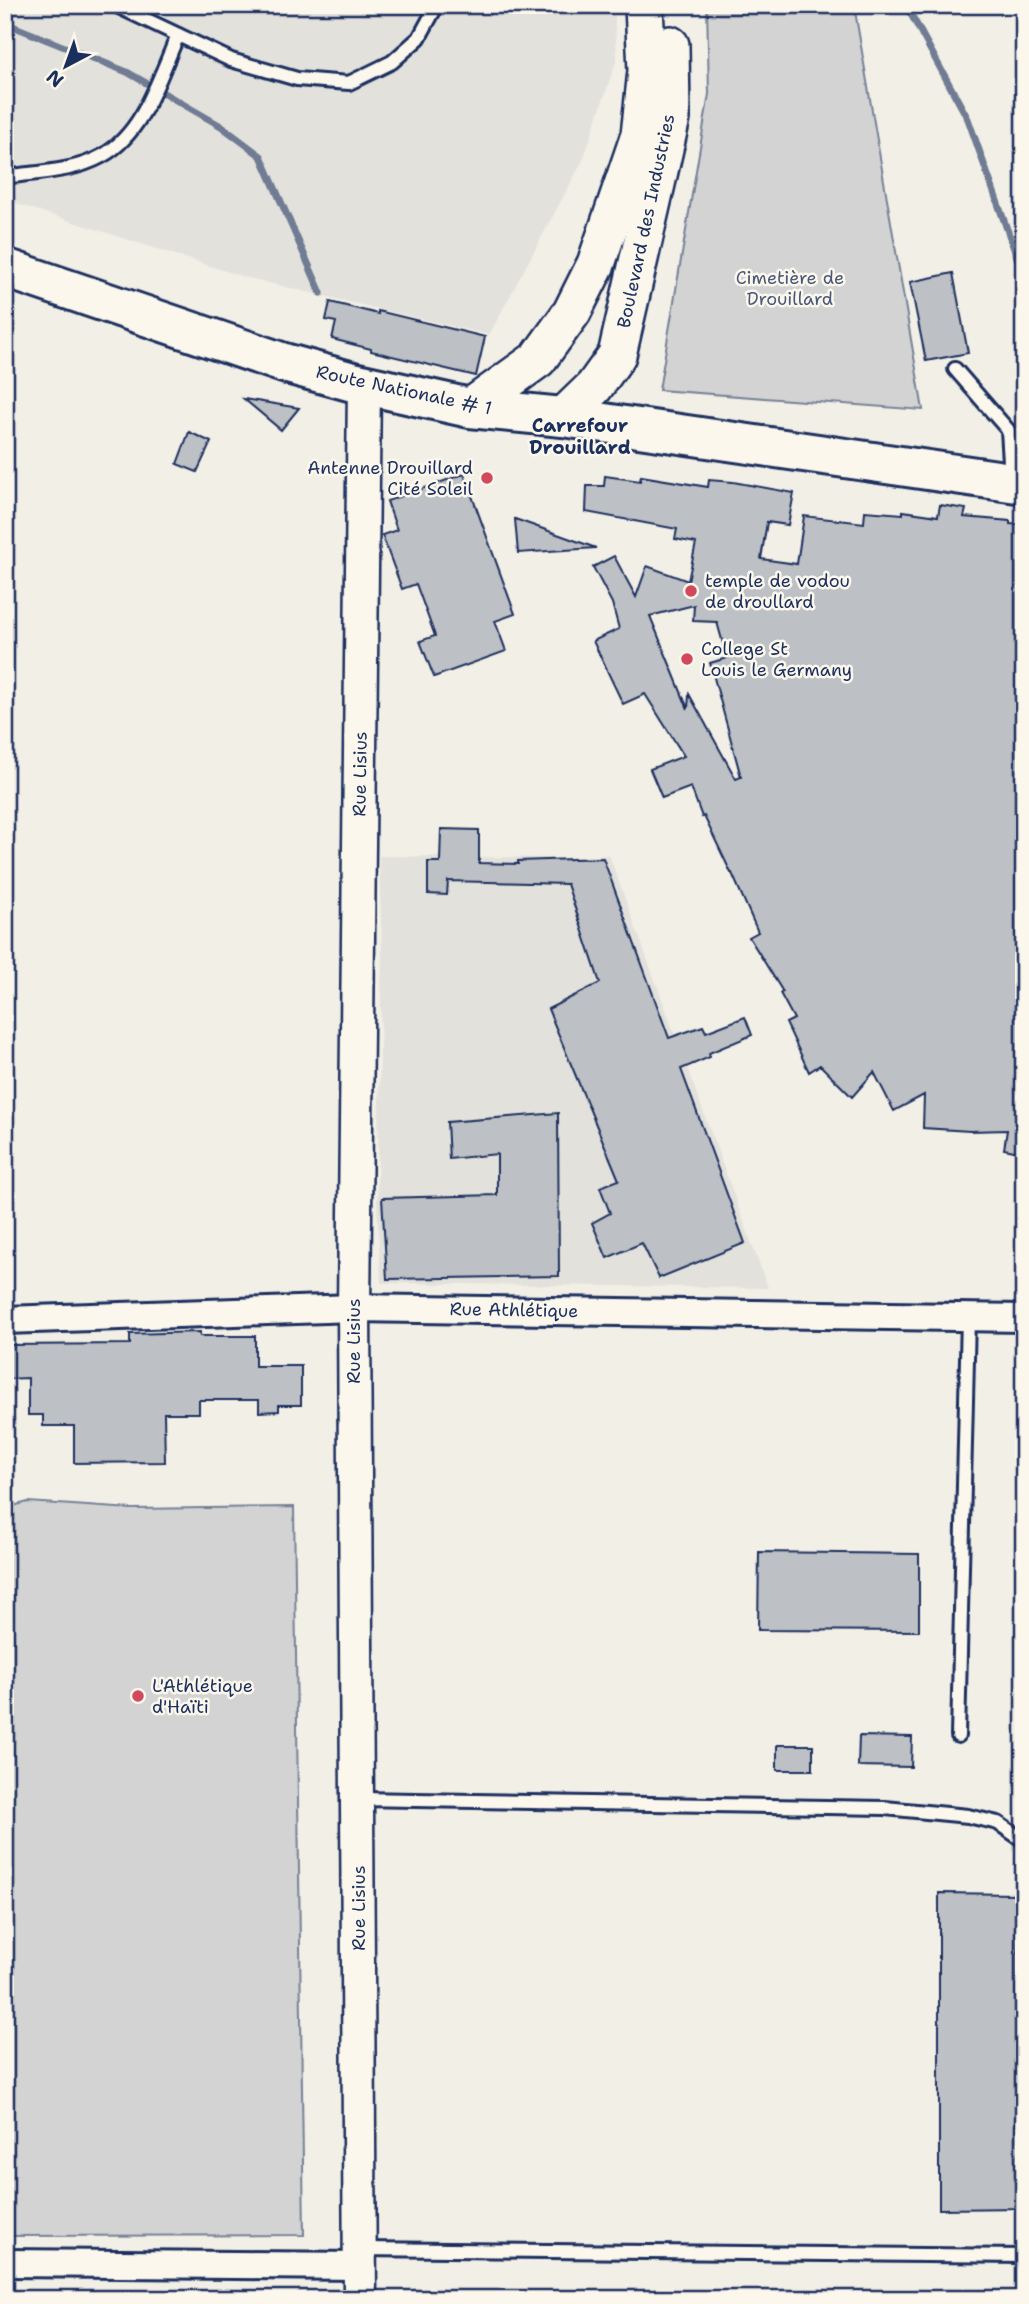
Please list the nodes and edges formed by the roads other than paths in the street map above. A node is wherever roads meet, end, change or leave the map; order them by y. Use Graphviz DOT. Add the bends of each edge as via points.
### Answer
graph roads {
  1 [pos="116,5"];
  2 [pos="437,5"];
  3 [pos="644,5"];
  4 [pos="668,5"];
  5 [pos="178,35"];
  6 [pos="5,174"];
  7 [pos="5,268"];
  8 [pos="955,369"];
  9 [pos="359,383"];
  10 [pos="470,408"];
  11 [pos="563,417"];
  12 [pos="1017,483"];
  13 [pos="354,1308"];
  14 [pos="968,1317"];
  15 [pos="1024,1318"];
  16 [pos="5,1320"];
  17 [pos="958,1736"];
  18 [pos="358,1800"];
  19 [pos="1024,1841"];
  20 [pos="1024,2256"];
  21 [pos="361,2258"];
  22 [pos="5,2263"];
  23 [pos="360,2299"];
  1 -- 5 [label="lane"];
  2 -- 5 [label="lane" via="419,38 391,62 349,82 297,79 231,60"];
  3 -- 10 [label="main road, Boulevard des Industries" via="647,71 640,135 596,264 572,312 538,359"];
  4 -- 11 [label="main road, Boulevard des Industries" via="671,118 617,355 594,387"];
  5 -- 6 [label="lane" via="126,138 101,157 65,169"];
  7 -- 9 [label="main road, Route Nationale # 1" via="284,363"];
  8 -- 12 [label="lane" via="1008,429"];
  9 -- 10 [label="main road, Route Nationale # 1"];
  9 -- 13 [label="street, Rue Lisius"];
  10 -- 11 [label="main road, Route Nationale # 1"];
  11 -- 12 [label="main road, Route Nationale # 1"];
  13 -- 14 [label="street, Rue Athlétique"];
  13 -- 16 [label="street, Rue Athlétique"];
  13 -- 18 [label="street, Rue Lisius"];
  14 -- 15 [label="street, Rue Athlétique"];
  14 -- 17 [label="lane"];
  18 -- 19 [label="lane" via="885,1808 998,1823"];
  18 -- 21 [label="street, Rue Lisius"];
  20 -- 21 [label="lane"];
  21 -- 22 [label="street"];
  21 -- 23 [label="street, Rue Lisius"];
}
